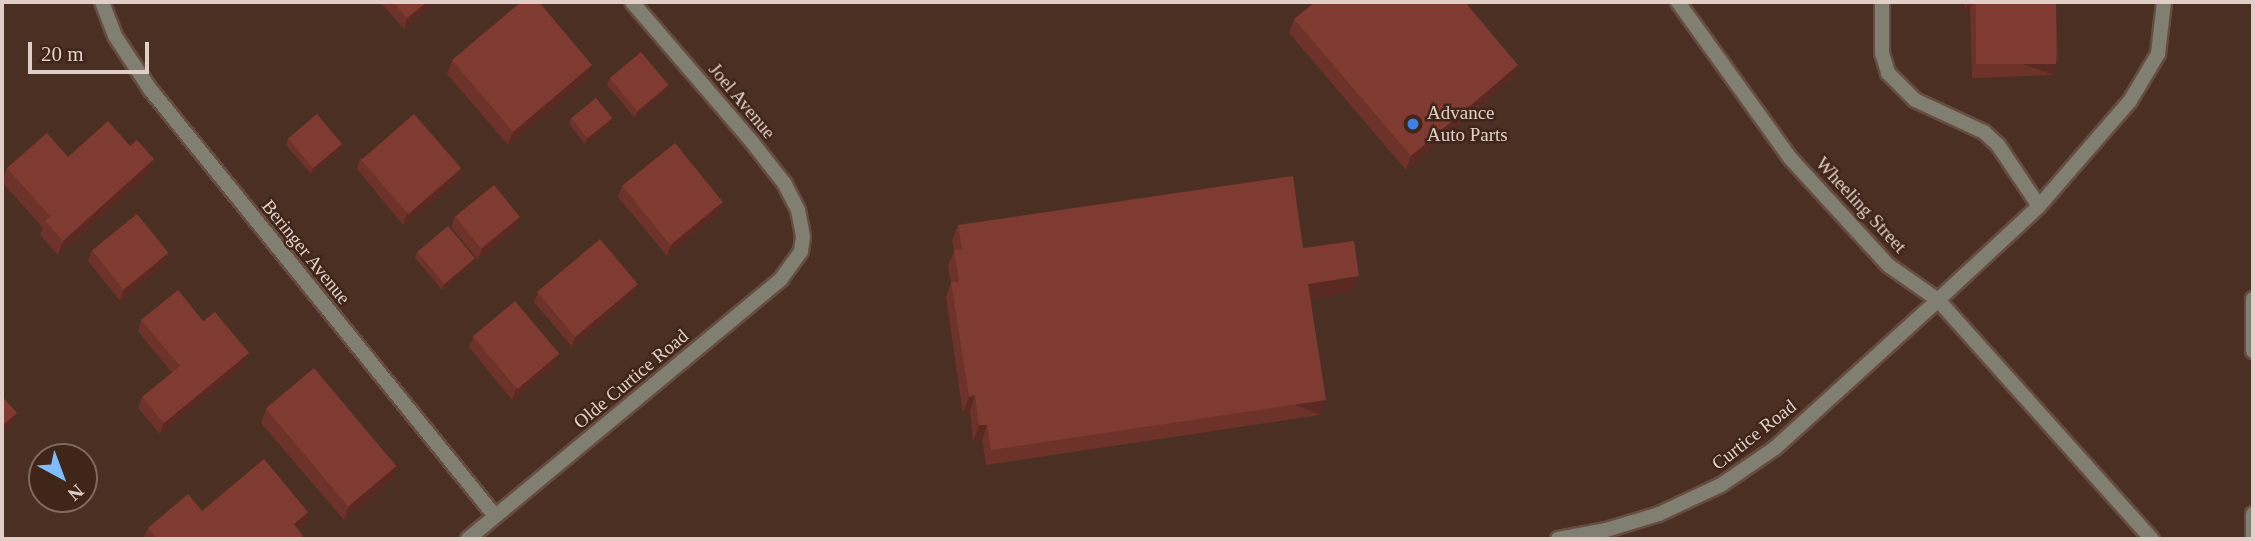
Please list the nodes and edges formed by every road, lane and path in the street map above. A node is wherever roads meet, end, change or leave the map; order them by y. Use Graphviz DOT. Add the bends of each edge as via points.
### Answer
graph roads {
  1 [pos="102,2"];
  2 [pos="632,2"];
  3 [pos="1678,2"];
  4 [pos="1882,2"];
  5 [pos="2164,2"];
  6 [pos="2039,206"];
  7 [pos="803,236"];
  8 [pos="2253,299"];
  9 [pos="1938,300"];
  10 [pos="2253,351"];
  11 [pos="2253,514"];
  12 [pos="495,516"];
  13 [pos="468,539"];
  14 [pos="1558,539"];
  15 [pos="2152,539"];
  16 [pos="2253,539"];
  1 -- 12 [label="street, Beringer Avenue" via="115,36 150,89"];
  2 -- 7 [label="street, Joel Avenue" via="774,170 798,209"];
  3 -- 9 [label="street, Wheeling Street" via="1791,159 1888,265"];
  4 -- 6 [label="street" via="1882,53 1888,73 1915,100 1984,132"];
  5 -- 6 [label="street, Curtice Road" via="2158,54 2130,101"];
  6 -- 9 [label="street, Curtice Road"];
  7 -- 12 [label="street, Olde Curtice Road" via="801,251 781,279"];
  8 -- 10 [label="street"];
  9 -- 14 [label="street, Curtice Road" via="1775,448 1721,485 1659,514"];
  9 -- 15 [label="street, Wheeling Street"];
  11 -- 16 [label="street"];
  12 -- 13 [label="street, Olde Curtice Road"];
}
